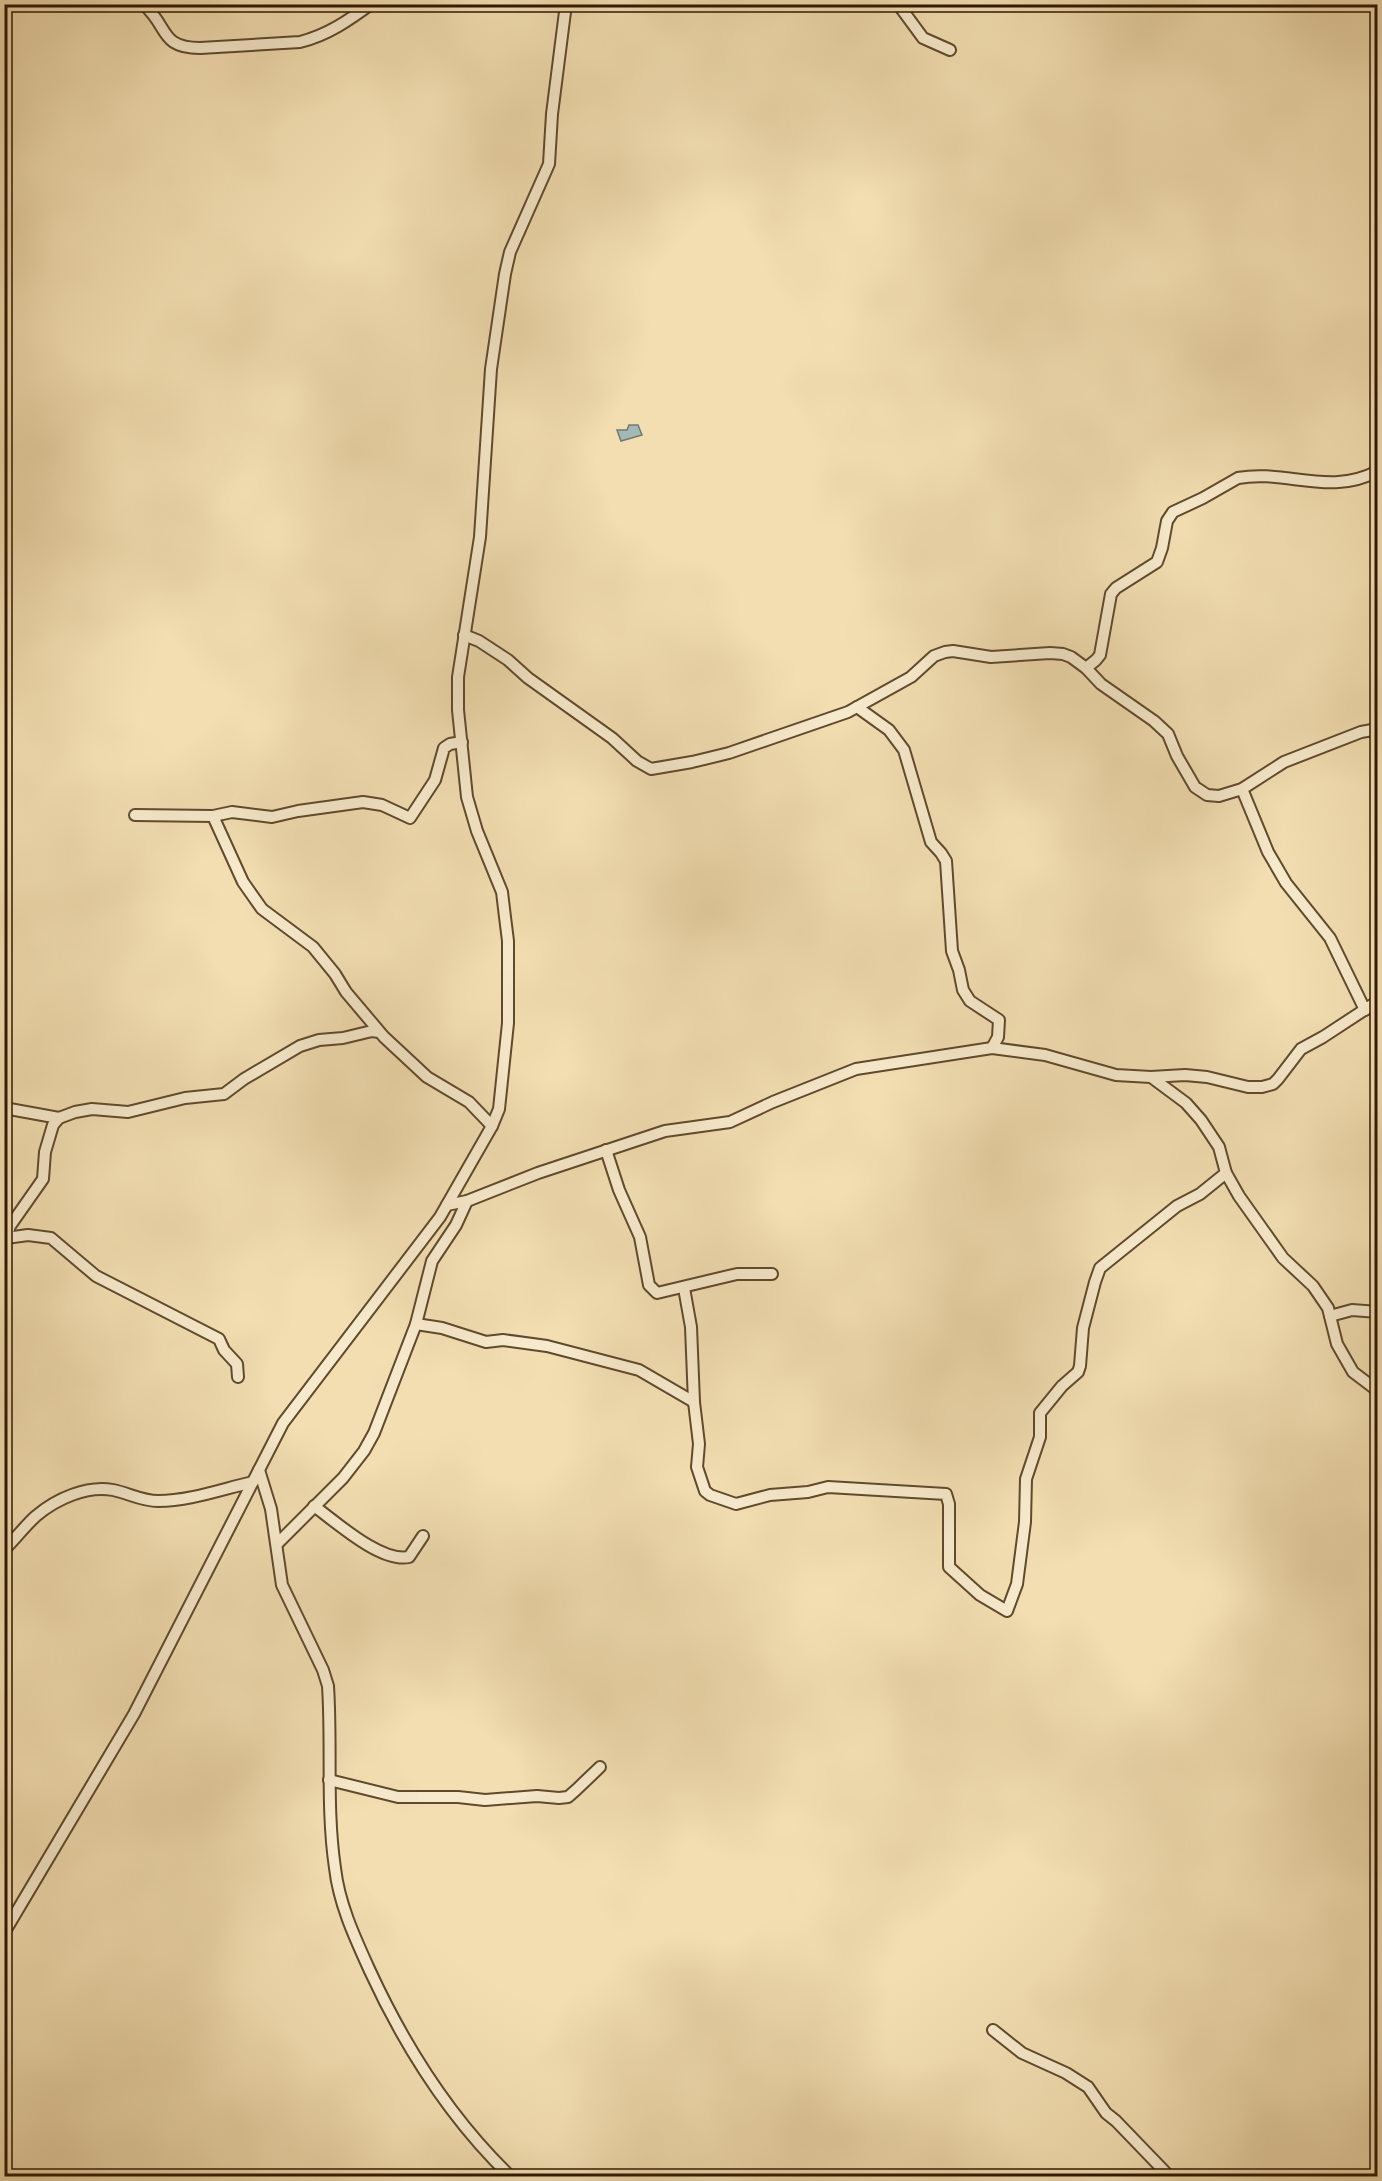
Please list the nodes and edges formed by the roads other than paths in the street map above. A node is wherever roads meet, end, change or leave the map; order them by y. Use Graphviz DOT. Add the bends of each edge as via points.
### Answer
graph roads {
  1 [pos="143,4"];
  2 [pos="372,4"];
  3 [pos="566,4"];
  4 [pos="898,4"];
  5 [pos="950,50"];
  6 [pos="1377,471"];
  7 [pos="464,635"];
  8 [pos="1086,668"];
  9 [pos="857,707"];
  10 [pos="1377,729"];
  11 [pos="462,742"];
  12 [pos="1242,789"];
  13 [pos="135,815"];
  14 [pos="213,816"];
  15 [pos="1373,1008"];
  16 [pos="379,1032"];
  17 [pos="992,1048"];
  18 [pos="1151,1077"];
  19 [pos="4,1108"];
  20 [pos="59,1118"];
  21 [pos="492,1126"];
  22 [pos="606,1150"];
  23 [pos="1226,1173"];
  24 [pos="468,1201"];
  25 [pos="447,1206"];
  26 [pos="5,1241"];
  27 [pos="772,1274"];
  28 [pos="684,1288"];
  29 [pos="1377,1312"];
  30 [pos="1330,1316"];
  31 [pos="416,1324"];
  32 [pos="238,1377"];
  33 [pos="1377,1391"];
  34 [pos="694,1402"];
  35 [pos="259,1470"];
  36 [pos="253,1482"];
  37 [pos="314,1506"];
  38 [pos="423,1536"];
  39 [pos="277,1544"];
  40 [pos="4,1550"];
  41 [pos="600,1767"];
  42 [pos="329,1780"];
  43 [pos="4,1933"];
  44 [pos="993,2030"];
  45 [pos="510,2176"];
  46 [pos="1169,2176"];
  1 -- 2 [label="street" via="172,43 200,48 300,42 340,26"];
  3 -- 7 [label="street" via="549,164 510,252 505,274 491,369 480,537"];
  4 -- 5 [label="street" via="924,38"];
  6 -- 8 [label="street" via="1360,478 1324,483 1238,478 1178,508 1167,521 1157,562 1111,594 1100,655"];
  7 -- 9 [label="street" via="508,660 651,769 729,753"];
  7 -- 11 [label="street" via="458,677"];
  8 -- 9 [label="street" via="1063,654 991,657 945,652 934,656 911,677"];
  8 -- 12 [label="street" via="1101,684 1168,734 1200,792 1219,796"];
  9 -- 17 [label="street" via="889,730 904,750 932,842 946,861 952,951 963,990 970,1001 999,1020 998,1037"];
  10 -- 12 [label="street" via="1284,762"];
  11 -- 14 [label="street" via="444,748 435,780 410,818 363,802 272,817 232,812"];
  11 -- 21 [label="street" via="467,797 502,892 508,941 508,1023 502,1092"];
  12 -- 15 [label="street" via="1268,852 1286,883 1330,938"];
  13 -- 14 [label="street"];
  14 -- 16 [label="street" via="243,882 262,909 312,947"];
  15 -- 18 [label="street" via="1301,1049 1273,1084 1248,1087 1207,1077"];
  16 -- 20 [label="street" via="300,1046 224,1094 185,1098 128,1112 92,1109"];
  16 -- 21 [label="street" via="427,1077 469,1102"];
  17 -- 18 [label="street" via="1045,1055 1116,1075"];
  17 -- 22 [label="street" via="856,1069 730,1122 665,1131"];
  18 -- 23 [label="street" via="1202,1120 1219,1147"];
  19 -- 20 [label="street"];
  20 -- 26 [label="street" via="45,1152 43,1179 10,1226"];
  21 -- 25 [label="street"];
  22 -- 24 [label="street"];
  22 -- 28 [label="street" via="640,1237 649,1285 657,1293"];
  23 -- 30 [label="street" via="1268,1238 1313,1286"];
  23 -- 34 [label="street" via="1177,1206 1100,1268 1083,1328 1078,1372 1040,1413 1040,1437 1026,1479 1017,1584 1007,1611 980,1595 949,1567 946,1494 828,1487 736,1504 710,1495 697,1467 699,1444"];
  24 -- 25 [label="street"];
  24 -- 31 [label="street" via="432,1261"];
  25 -- 35 [label="street" via="283,1423"];
  26 -- 32 [label="street" via="28,1235 51,1238 96,1276 219,1338 237,1364"];
  27 -- 28 [label="street" via="737,1274"];
  28 -- 34 [label="street" via="691,1327"];
  29 -- 30 [label="street" via="1352,1310"];
  30 -- 33 [label="street" via="1337,1344 1353,1372"];
  31 -- 34 [label="street" via="486,1342 503,1340 547,1346 639,1370"];
  31 -- 37 [label="street" via="364,1451"];
  35 -- 36 [label="street"];
  35 -- 39 [label="street"];
  36 -- 40 [label="street" via="199,1496 157,1501 114,1490 82,1491 36,1516"];
  36 -- 43 [label="street" via="134,1714"];
  37 -- 38 [label="street" via="349,1534 401,1559 409,1557"];
  37 -- 39 [label="street"];
  39 -- 42 [label="street" via="282,1585 328,1686"];
  41 -- 42 [label="street" via="568,1797 560,1798 398,1797"];
  42 -- 45 [label="street" via="341,1901 363,1955 395,2023 426,2074 479,2146"];
  44 -- 46 [label="street" via="1022,2053 1088,2088 1106,2113"];
}
